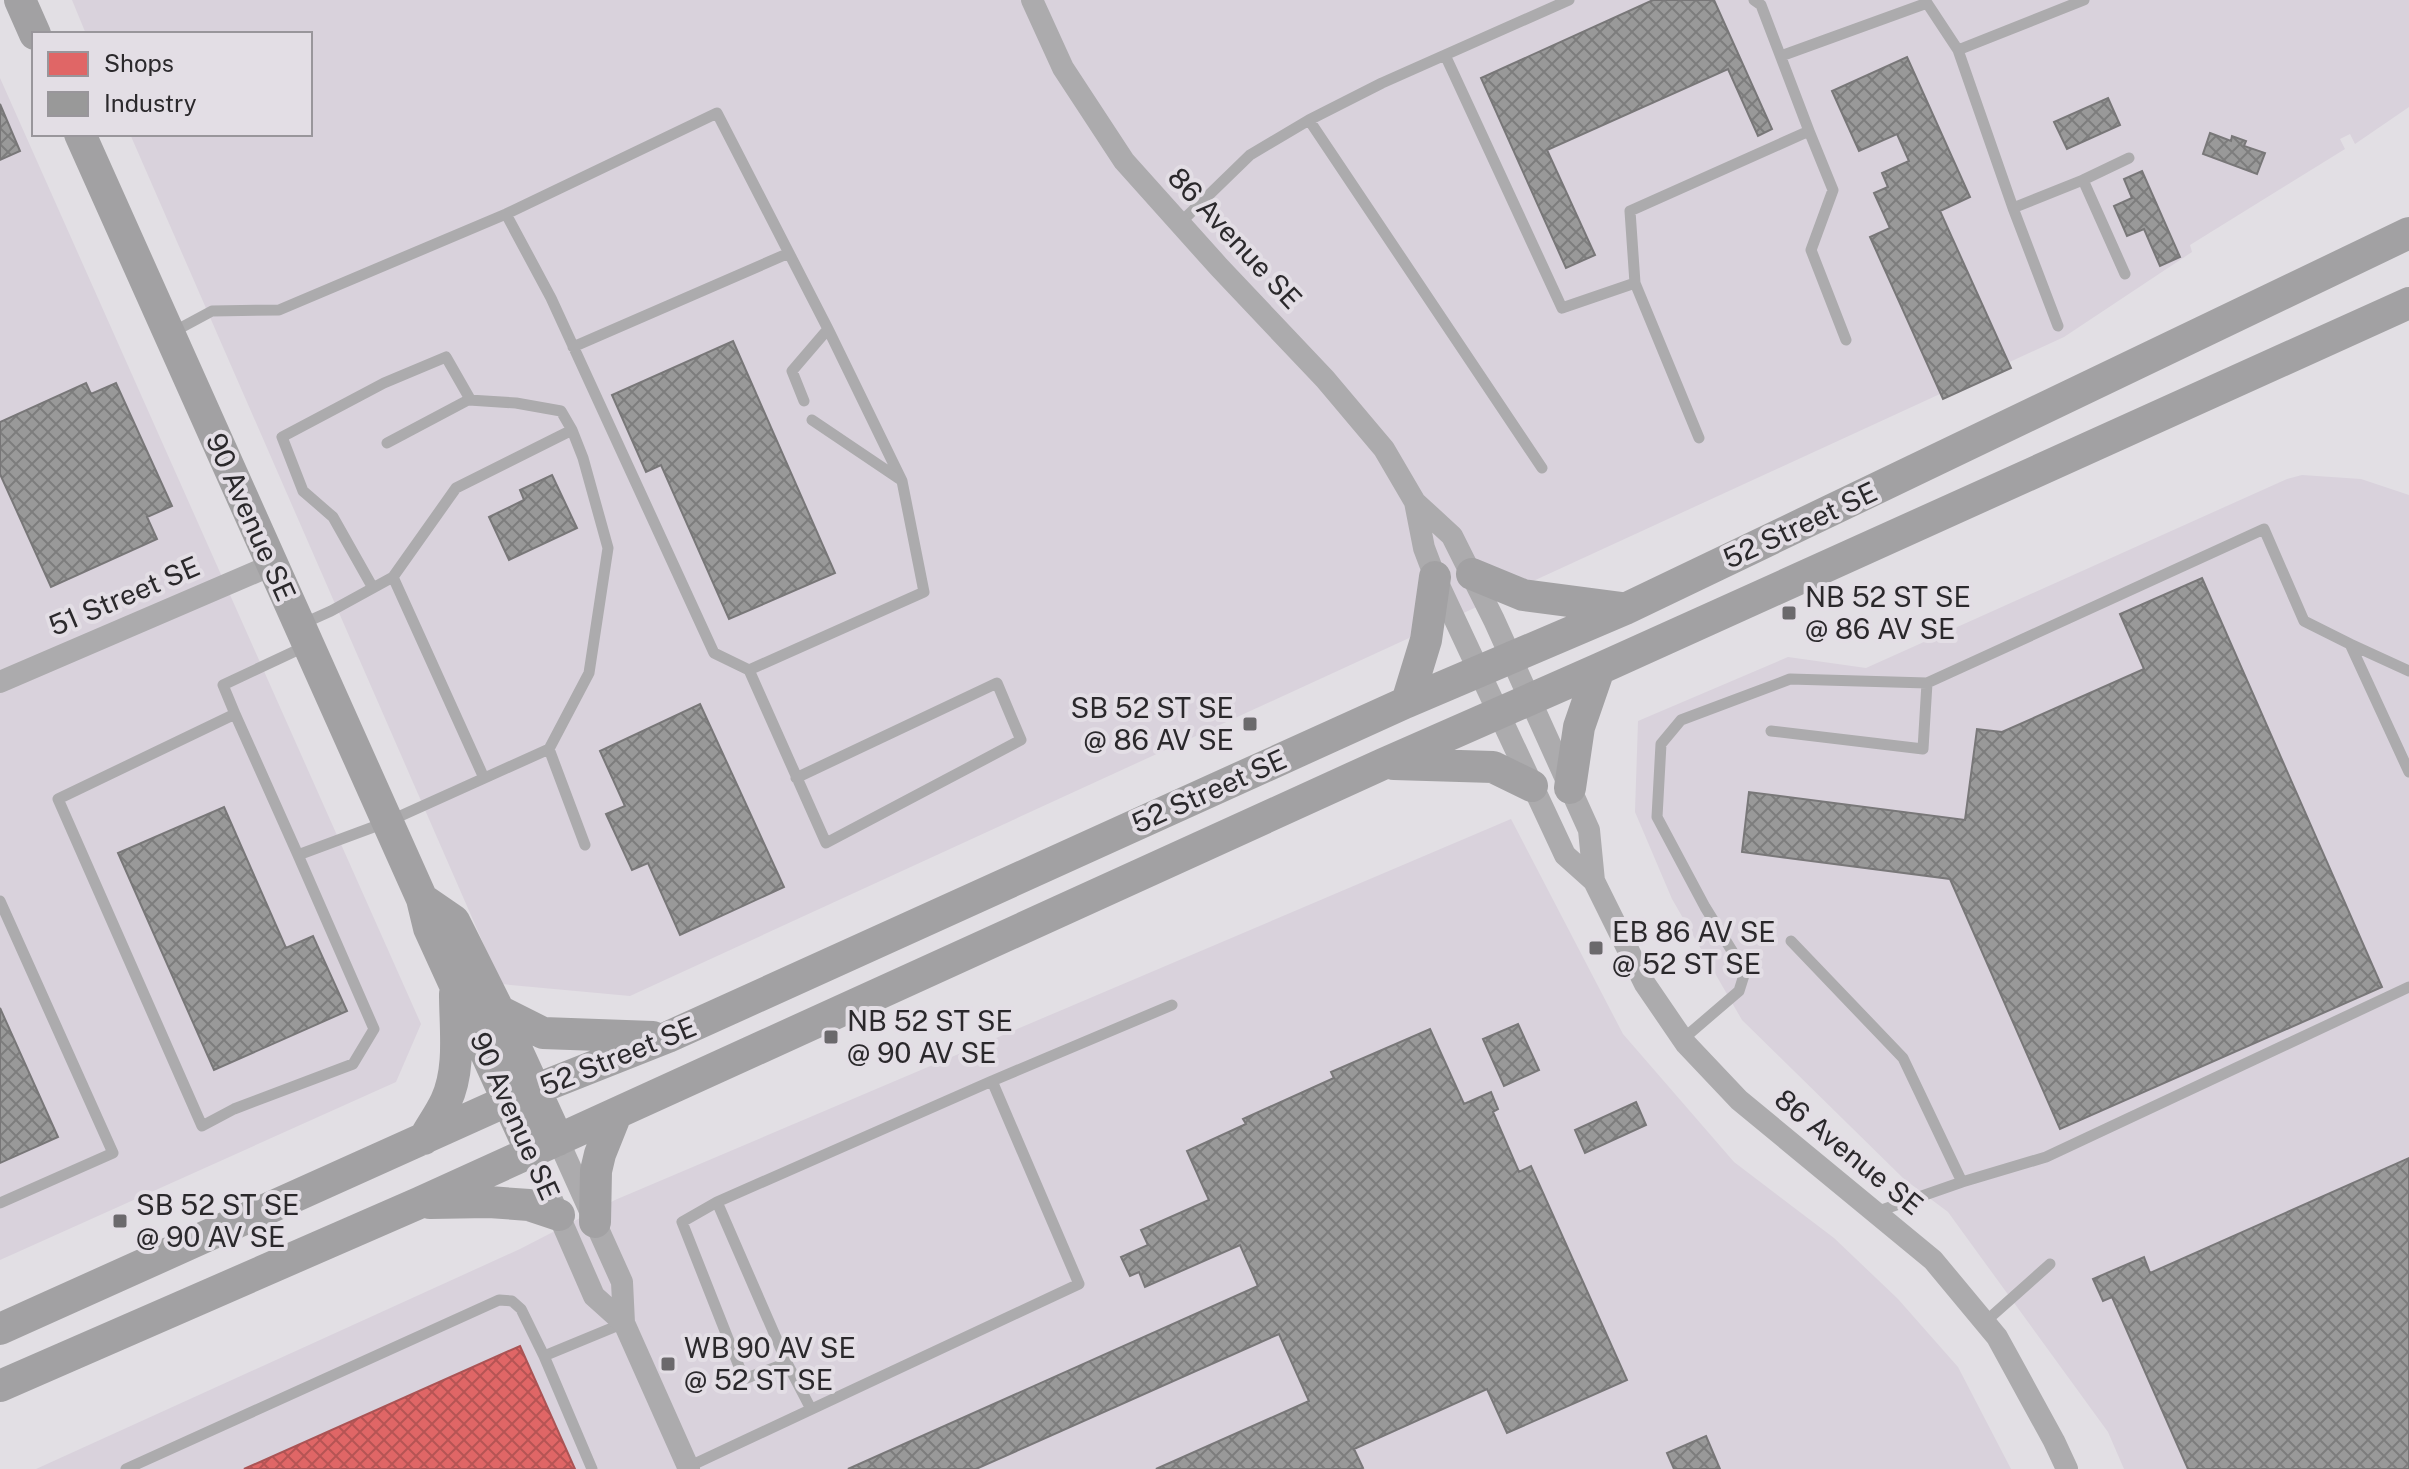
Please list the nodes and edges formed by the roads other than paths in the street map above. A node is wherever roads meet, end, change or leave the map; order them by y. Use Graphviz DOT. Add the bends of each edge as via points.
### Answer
graph roads {
  1 [pos="20,0"];
  2 [pos="1032,0"];
  3 [pos="1569,0"];
  4 [pos="1754,0"];
  5 [pos="2084,0"];
  6 [pos="34,32"];
  7 [pos="1958,50"];
  8 [pos="1445,55"];
  9 [pos="1781,56"];
  10 [pos="1309,120"];
  11 [pos="1809,131"];
  12 [pos="81,136"];
  13 [pos="2129,158"];
  14 [pos="2083,180"];
  15 [pos="2013,208"];
  16 [pos="506,214"];
  17 [pos="1180,223"];
  18 [pos="2409,233"];
  19 [pos="789,253"];
  20 [pos="2125,274"];
  21 [pos="1635,283"];
  22 [pos="2409,303"];
  23 [pos="2058,326"];
  24 [pos="828,329"];
  25 [pos="169,334"];
  26 [pos="1846,340"];
  27 [pos="573,347"];
  28 [pos="469,400"];
  29 [pos="804,401"];
  30 [pos="812,420"];
  31 [pos="572,430"];
  32 [pos="1699,438"];
  33 [pos="387,443"];
  34 [pos="1542,468"];
  35 [pos="902,481"];
  36 [pos="1415,502"];
  37 [pos="272,565"];
  38 [pos="1472,574"];
  39 [pos="393,577"];
  40 [pos="1435,577"];
  41 [pos="373,588"];
  42 [pos="1625,609"];
  43 [pos="303,636"];
  44 [pos="2350,644"];
  45 [pos="1511,658"];
  46 [pos="1599,669"];
  47 [pos="749,670"];
  48 [pos="2409,671"];
  49 [pos="1480,672"];
  50 [pos="0,682"];
  51 [pos="1927,683"];
  52 [pos="1529,699"];
  53 [pos="1407,702"];
  54 [pos="1498,713"];
  55 [pos="235,714"];
  56 [pos="1771,731"];
  57 [pos="549,749"];
  58 [pos="1383,764"];
  59 [pos="2409,772"];
  60 [pos="484,778"];
  61 [pos="796,778"];
  62 [pos="1532,786"];
  63 [pos="1570,788"];
  64 [pos="387,822"];
  65 [pos="585,845"];
  66 [pos="298,855"];
  67 [pos="1594,881"];
  68 [pos="422,899"];
  69 [pos="0,901"];
  70 [pos="1791,941"];
  71 [pos="455,983"];
  72 [pos="2409,987"];
  73 [pos="1172,1005"];
  74 [pos="499,1011"];
  75 [pos="668,1037"];
  76 [pos="1683,1039"];
  77 [pos="992,1081"];
  78 [pos="522,1094"];
  79 [pos="616,1114"];
  80 [pos="424,1139"];
  81 [pos="545,1146"];
  82 [pos="1962,1182"];
  83 [pos="717,1202"];
  84 [pos="0,1203"];
  85 [pos="419,1203"];
  86 [pos="1876,1212"];
  87 [pos="559,1215"];
  88 [pos="595,1222"];
  89 [pos="2050,1264"];
  90 [pos="1985,1322"];
  91 [pos="624,1323"];
  92 [pos="0,1329"];
  93 [pos="544,1356"];
  94 [pos="787,1363"];
  95 [pos="0,1386"];
  96 [pos="811,1409"];
  97 [pos="688,1468"];
  98 [pos="126,1469"];
  99 [pos="592,1469"];
  100 [pos="2067,1469"];
  1 -- 6 [label="main road"];
  2 -- 17 [label="street, 86 Avenue SE" via="1063,68 1124,161"];
  3 -- 8 [label="lane"];
  4 -- 9 [label="lane" via="1761,5"];
  5 -- 7 [label="lane"];
  7 -- 9 [label="lane" via="1927,3"];
  7 -- 15 [label="lane"];
  8 -- 10 [label="lane"];
  8 -- 21 [label="lane" via="1562,308"];
  9 -- 11 [label="lane"];
  10 -- 17 [label="lane" via="1250,155"];
  10 -- 34 [label="lane"];
  11 -- 21 [label="lane" via="1630,211"];
  11 -- 26 [label="lane" via="1833,190 1811,250"];
  12 -- 25 [label="main road, 90 Avenue SE"];
  13 -- 14 [label="lane"];
  14 -- 15 [label="lane"];
  14 -- 20 [label="lane"];
  15 -- 23 [label="lane"];
  16 -- 19 [label="lane" via="717,113"];
  16 -- 25 [label="lane" via="279,310 212,311"];
  16 -- 27 [label="lane"];
  17 -- 36 [label="street, 86 Avenue SE" via="1384,449"];
  18 -- 42 [label="main road, 52 Street SE"];
  19 -- 24 [label="lane"];
  19 -- 27 [label="lane"];
  21 -- 32 [label="lane"];
  22 -- 46 [label="main road, 52 Street SE"];
  24 -- 29 [label="lane" via="792,371"];
  24 -- 35 [label="lane"];
  25 -- 37 [label="main road, 90 Avenue SE"];
  27 -- 47 [label="lane" via="714,653"];
  28 -- 31 [label="lane" via="561,411"];
  28 -- 33 [label="lane"];
  28 -- 41 [label="lane" via="446,357 282,437 303,491 333,517"];
  30 -- 35 [label="lane"];
  31 -- 39 [label="lane" via="456,488"];
  31 -- 57 [label="lane" via="608,548 589,673"];
  35 -- 47 [label="lane" via="924,592"];
  36 -- 38 [label="street, 86 Avenue SE" via="1452,536"];
  36 -- 40 [label="street, 86 Avenue SE"];
  37 -- 43 [label="main road, 90 Avenue SE"];
  37 -- 50 [label="street, 51 Street SE"];
  38 -- 42 [label="main road" via="1523,595"];
  38 -- 45 [label="street, 86 Avenue SE"];
  39 -- 41 [label="lane"];
  39 -- 60 [label="lane"];
  40 -- 49 [label="street, 86 Avenue SE"];
  40 -- 53 [label="main road" via="1426,640"];
  41 -- 43 [label="lane" via="331,611"];
  42 -- 45 [label="main road, 52 Street SE"];
  43 -- 55 [label="lane" via="223,685"];
  43 -- 64 [label="main road, 90 Avenue SE"];
  44 -- 48 [label="lane"];
  44 -- 51 [label="lane" via="2304,621 2264,529"];
  44 -- 59 [label="lane"];
  45 -- 49 [label="main road, 52 Street SE"];
  45 -- 52 [label="street, 86 Avenue SE"];
  46 -- 52 [label="main road, 52 Street SE"];
  46 -- 63 [label="main road" via="1579,727"];
  47 -- 61 [label="lane"];
  49 -- 53 [label="main road, 52 Street SE"];
  49 -- 54 [label="street, 86 Avenue SE"];
  51 -- 56 [label="lane" via="1923,749"];
  51 -- 76 [label="lane" via="1790,679 1681,720 1661,744 1657,817 1745,972 1739,991"];
  52 -- 54 [label="main road, 52 Street SE"];
  52 -- 63 [label="street, 86 Avenue SE"];
  53 -- 75 [label="main road, 52 Street SE"];
  54 -- 58 [label="main road, 52 Street SE"];
  54 -- 62 [label="street, 86 Avenue SE"];
  55 -- 66 [label="lane"];
  55 -- 66 [label="lane" via="58,799 202,1126 353,1064 374,1029"];
  57 -- 60 [label="lane"];
  57 -- 65 [label="lane"];
  58 -- 62 [label="main road" via="1493,767"];
  58 -- 79 [label="main road, 52 Street SE"];
  60 -- 64 [label="lane"];
  61 -- 61 [label="lane" via="826,843 1021,740 997,683"];
  62 -- 67 [label="street, 86 Avenue SE" via="1565,855"];
  63 -- 67 [label="street, 86 Avenue SE" via="1589,830"];
  64 -- 66 [label="lane"];
  64 -- 68 [label="main road, 90 Avenue SE"];
  67 -- 76 [label="street, 86 Avenue SE" via="1645,984"];
  68 -- 71 [label="main road, 90 Avenue SE" via="429,928"];
  68 -- 74 [label="main road, 90 Avenue SE" via="454,921"];
  69 -- 84 [label="lane" via="113,1153"];
  70 -- 82 [label="lane" via="1903,1058"];
  71 -- 78 [label="main road, 90 Avenue SE"];
  71 -- 80 [label="main road" via="456,1060 447,1099"];
  72 -- 82 [label="lane" via="2046,1157"];
  73 -- 77 [label="lane"];
  74 -- 75 [label="main road" via="543,1033"];
  74 -- 78 [label="main road, 90 Avenue SE"];
  75 -- 78 [label="main road, 52 Street SE"];
  76 -- 86 [label="street, 86 Avenue SE" via="1739,1100"];
  77 -- 83 [label="lane"];
  77 -- 96 [label="lane" via="1079,1284"];
  78 -- 80 [label="main road, 52 Street SE"];
  78 -- 81 [label="main road, 90 Avenue SE"];
  79 -- 81 [label="main road, 52 Street SE"];
  79 -- 88 [label="main road" via="596,1171"];
  80 -- 92 [label="main road, 52 Street SE"];
  81 -- 85 [label="main road, 52 Street SE"];
  81 -- 87 [label="street, 90 Avenue SE"];
  81 -- 88 [label="street, 90 Avenue SE"];
  82 -- 86 [label="lane"];
  83 -- 94 [label="lane"];
  83 -- 94 [label="lane" via="682,1222 744,1379"];
  85 -- 87 [label="main road" via="529,1205"];
  85 -- 95 [label="main road, 52 Street SE"];
  86 -- 90 [label="street, 86 Avenue SE" via="1933,1260"];
  87 -- 91 [label="street, 90 Avenue SE" via="594,1296"];
  88 -- 91 [label="street, 90 Avenue SE" via="622,1282"];
  89 -- 90 [label="lane"];
  90 -- 100 [label="street, 86 Avenue SE"];
  91 -- 93 [label="lane"];
  91 -- 97 [label="street, 90 Avenue SE"];
  93 -- 98 [label="lane" via="521,1309 499,1300"];
  93 -- 99 [label="lane"];
  94 -- 96 [label="lane"];
  96 -- 97 [label="lane"];
}
